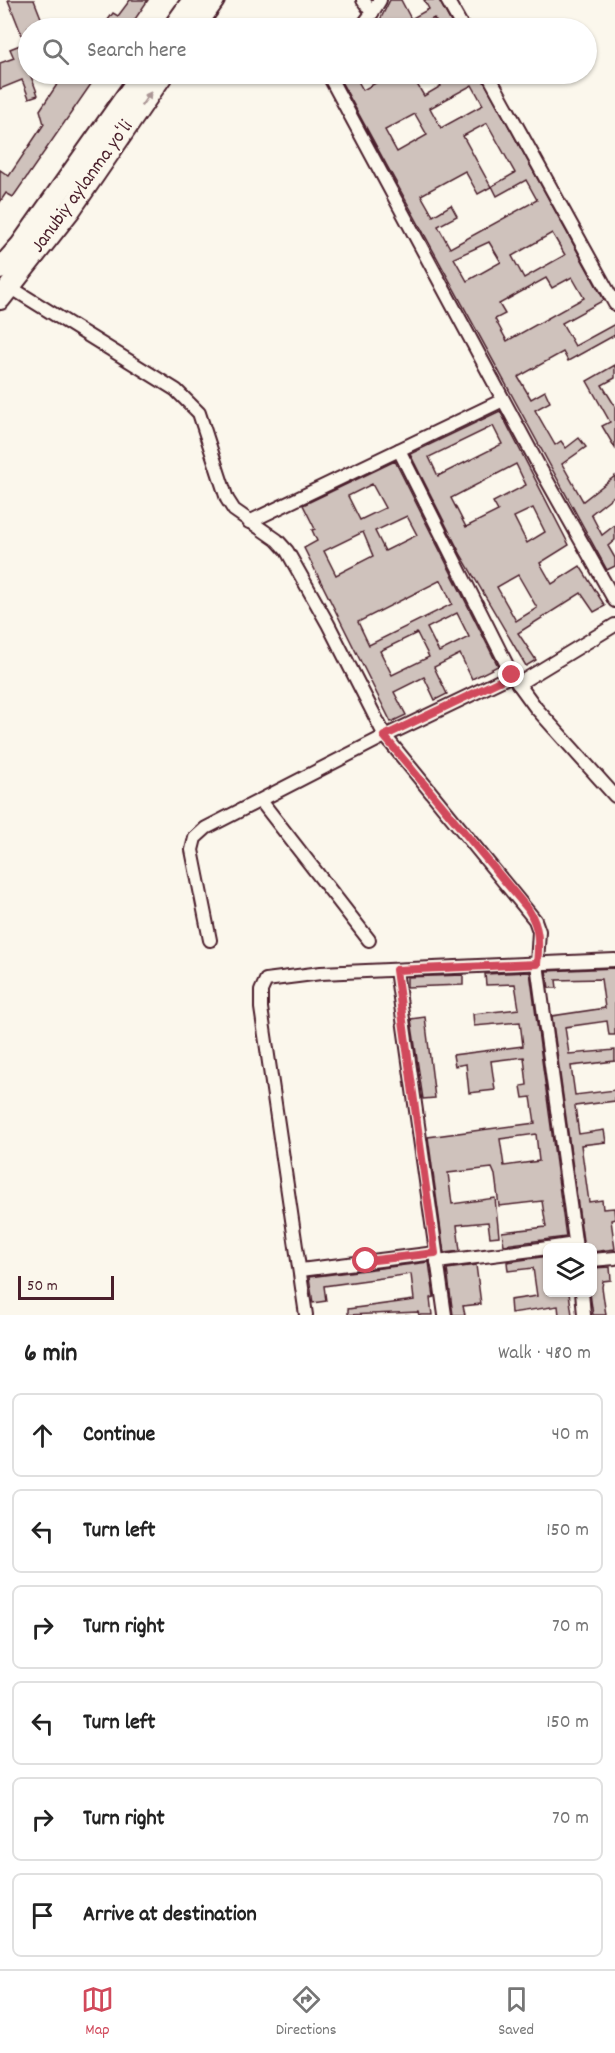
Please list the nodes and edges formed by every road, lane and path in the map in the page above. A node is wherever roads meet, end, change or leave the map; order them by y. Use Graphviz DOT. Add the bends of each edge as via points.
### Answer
graph roads {
  1 [pos="193,0"];
  2 [pos="214,0"];
  3 [pos="363,0"];
  4 [pos="380,0"];
  5 [pos="447,0"];
  6 [pos="372,13"];
  7 [pos="180,18"];
  8 [pos="201,18"];
  9 [pos="368,18"];
  10 [pos="457,18"];
  11 [pos="134,84"];
  12 [pos="156,84"];
  13 [pos="333,84"];
  14 [pos="494,84"];
  15 [pos="0,269"];
  16 [pos="5,293"];
  17 [pos="615,304"];
  18 [pos="503,400"];
  19 [pos="399,450"];
  20 [pos="249,522"];
  21 [pos="615,601"];
  22 [pos="615,625"];
  23 [pos="515,680"];
  24 [pos="384,736"];
  25 [pos="615,796"];
  26 [pos="261,801"];
  27 [pos="210,940"];
  28 [pos="369,940"];
  29 [pos="615,960"];
  30 [pos="537,964"];
  31 [pos="396,970"];
  32 [pos="575,1243"];
  33 [pos="543,1248"];
  34 [pos="436,1258"];
  35 [pos="615,1258"];
  36 [pos="597,1260"];
  37 [pos="300,1270"];
  38 [pos="582,1297"];
  39 [pos="306,1315"];
  40 [pos="445,1315"];
  41 [pos="584,1315"];
  1 -- 7 [label="highway"];
  2 -- 8 [label="highway"];
  3 -- 6 [label="street"];
  4 -- 6 [label="street"];
  5 -- 10 [label="street"];
  6 -- 9 [label="street"];
  11 -- 15 [label="highway, Janubiy aylanma yoʻli"];
  16 -- 12 [label="highway, Janubiy aylanma yoʻli, one-way" via="70,210"];
  13 -- 18 [label="street"];
  14 -- 17 [label="street"];
  16 -- 20 [label="street" via="176,390 199,413 227,499"];
  18 -- 19 [label="street"];
  18 -- 21 [label="street"];
  19 -- 20 [label="street"];
  19 -- 23 [label="street"];
  20 -- 24 [label="street" via="276,540 296,564"];
  22 -- 23 [label="street"];
  23 -- 24 [label="street"];
  23 -- 25 [label="street"];
  24 -- 26 [label="street"];
  24 -- 30 [label="street" via="528,909 539,931"];
  26 -- 27 [label="street" via="206,828 195,838 192,850"];
  26 -- 28 [label="street"];
  29 -- 30 [label="street"];
  30 -- 31 [label="street"];
  30 -- 32 [label="street"];
  31 -- 34 [label="street"];
  31 -- 37 [label="street" via="271,978 261,991"];
  33 -- 34 [label="street"];
  34 -- 37 [label="street"];
  34 -- 40 [label="street"];
  35 -- 36 [label="street"];
  37 -- 39 [label="street"];
  38 -- 41 [label="street"];
}
